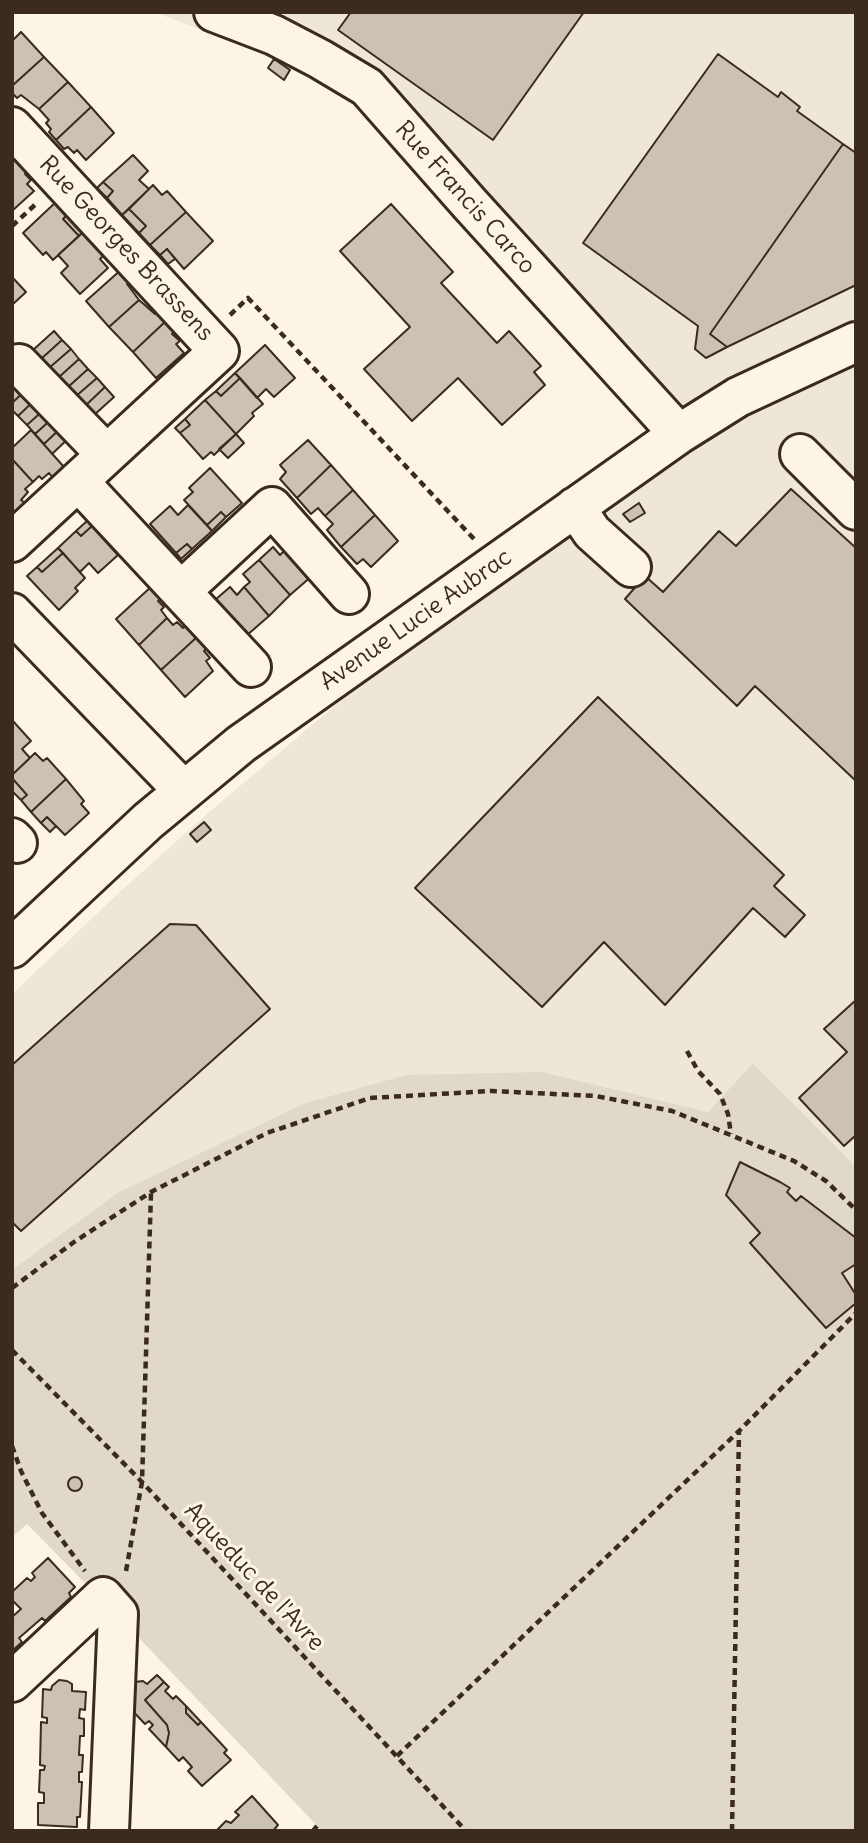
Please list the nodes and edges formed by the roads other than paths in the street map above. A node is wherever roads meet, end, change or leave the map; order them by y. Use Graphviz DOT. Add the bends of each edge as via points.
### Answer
graph roads {
  1 [pos="214,12"];
  2 [pos="12,127"];
  3 [pos="856,319"];
  4 [pos="856,342"];
  5 [pos="19,364"];
  6 [pos="738,397"];
  7 [pos="679,434"];
  8 [pos="106,454"];
  9 [pos="800,454"];
  10 [pos="78,481"];
  11 [pos="575,507"];
  12 [pos="856,510"];
  13 [pos="12,542"];
  14 [pos="631,567"];
  15 [pos="181,591"];
  16 [pos="349,594"];
  17 [pos="12,613"];
  18 [pos="251,667"];
  19 [pos="183,790"];
  20 [pos="12,948"];
  21 [pos="12,1682"];
  22 [pos="109,1831"];
  1 -- 7 [label="street, Rue Francis Carco" via="274,35 367,87"];
  2 -- 8 [label="street, Rue Georges Brassens" via="219,351"];
  3 -- 6 [label="street" via="782,354"];
  4 -- 6 [label="street, Avenue Lucie Aubrac"];
  5 -- 8 [label="street"];
  6 -- 7 [label="street, Avenue Lucie Aubrac"];
  7 -- 11 [label="street, Avenue Lucie Aubrac"];
  8 -- 10 [label="street, Rue Georges Brassens"];
  9 -- 12 [label="street"];
  10 -- 13 [label="street, Rue Georges Brassens"];
  10 -- 15 [label="street"];
  11 -- 14 [label="street" via="592,532"];
  11 -- 19 [label="street, Avenue Lucie Aubrac"];
  15 -- 16 [label="street" via="272,507"];
  15 -- 18 [label="street"];
  17 -- 19 [label="street"];
  19 -- 20 [label="street, Avenue Lucie Aubrac"];
  21 -- 22 [label="street" via="111,1605"];
}
